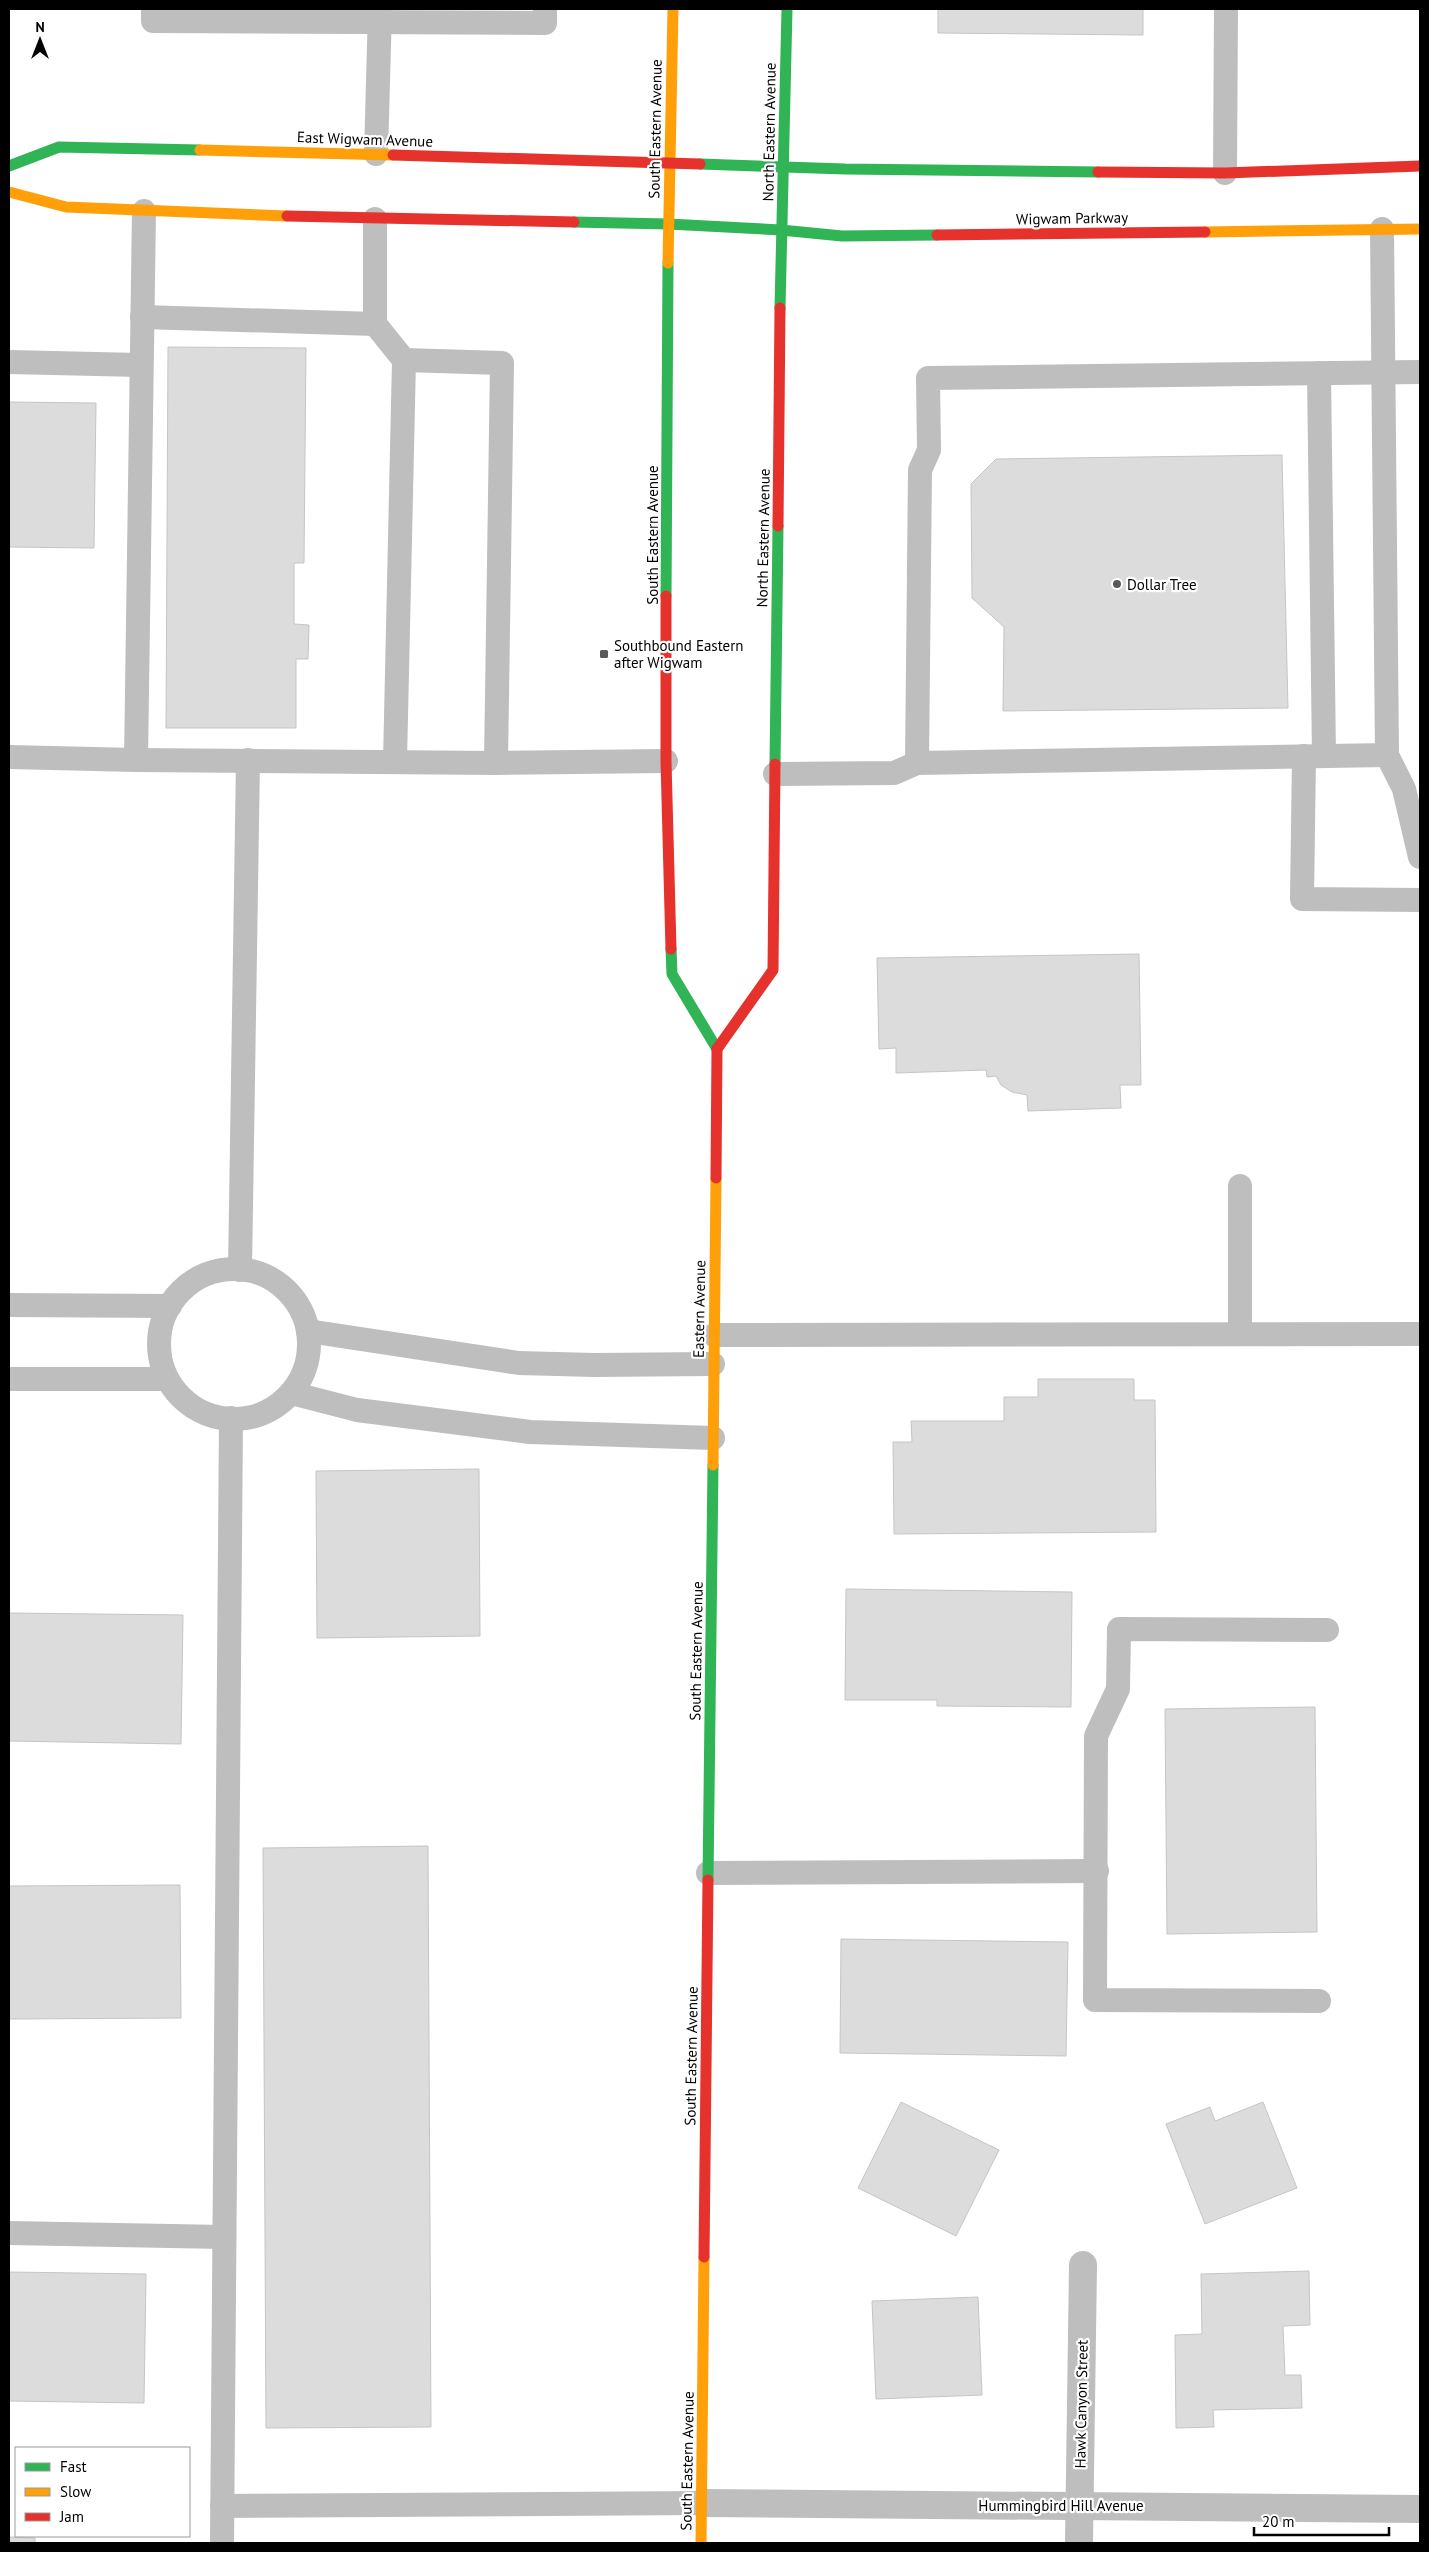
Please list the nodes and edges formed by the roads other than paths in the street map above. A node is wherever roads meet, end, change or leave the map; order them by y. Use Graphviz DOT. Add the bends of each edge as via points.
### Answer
graph roads {
  1 [pos="153,9"];
  2 [pos="545,9"];
  3 [pos="673,9"];
  4 [pos="787,9"];
  5 [pos="1226,9"];
  6 [pos="380,16"];
  7 [pos="376,154"];
  8 [pos="670,164"];
  9 [pos="9,166"];
  10 [pos="1420,166"];
  11 [pos="784,168"];
  12 [pos="1225,173"];
  13 [pos="9,192"];
  14 [pos="144,211"];
  15 [pos="375,219"];
  16 [pos="668,224"];
  17 [pos="1382,229"];
  18 [pos="1420,229"];
  19 [pos="781,230"];
  20 [pos="142,317"];
  21 [pos="375,324"];
  22 [pos="404,360"];
  23 [pos="9,362"];
  24 [pos="140,365"];
  25 [pos="1383,372"];
  26 [pos="1420,372"];
  27 [pos="1319,373"];
  28 [pos="1387,755"];
  29 [pos="1314,756"];
  30 [pos="9,757"];
  31 [pos="136,760"];
  32 [pos="248,760"];
  33 [pos="666,761"];
  34 [pos="395,762"];
  35 [pos="496,763"];
  36 [pos="918,763"];
  37 [pos="775,774"];
  38 [pos="1420,857"];
  39 [pos="1420,900"];
  40 [pos="717,1049"];
  41 [pos="1240,1186"];
  42 [pos="240,1270"];
  43 [pos="9,1305"];
  44 [pos="170,1306"];
  45 [pos="308,1332"];
  46 [pos="1240,1334"];
  47 [pos="1420,1334"];
  48 [pos="714,1335"];
  49 [pos="713,1364"];
  50 [pos="9,1379"];
  51 [pos="167,1379"];
  52 [pos="291,1393"];
  53 [pos="231,1418"];
  54 [pos="713,1438"];
  55 [pos="711,1569"];
  56 [pos="1326,1630"];
  57 [pos="1097,1871"];
  58 [pos="708,1873"];
  59 [pos="1319,2001"];
  60 [pos="9,2233"];
  61 [pos="224,2237"];
  62 [pos="1083,2265"];
  63 [pos="702,2503"];
  64 [pos="1079,2505"];
  65 [pos="222,2506"];
  66 [pos="1420,2509"];
  67 [pos="222,2543"];
  68 [pos="701,2543"];
  69 [pos="1079,2543"];
  1 -- 6 [label="lane" via="153,21"];
  2 -- 6 [label="lane" via="545,22"];
  3 -- 8 [label="main road, South Eastern Avenue"];
  4 -- 11 [label="main road, North Eastern Avenue"];
  5 -- 12 [label="lane"];
  6 -- 7 [label="lane"];
  7 -- 8 [label="main road, East Wigwam Avenue"];
  7 -- 9 [label="main road, East Wigwam Avenue" via="58,147"];
  8 -- 11 [label="main road, East Wigwam Avenue"];
  8 -- 16 [label="main road, South Eastern Avenue"];
  10 -- 12 [label="main road"];
  11 -- 12 [label="main road"];
  11 -- 19 [label="main road, North Eastern Avenue"];
  13 -- 14 [label="main road" via="66,207"];
  14 -- 15 [label="main road"];
  14 -- 20 [label="lane"];
  15 -- 16 [label="main road"];
  15 -- 21 [label="lane"];
  16 -- 19 [label="main road, Wigwam Parkway"];
  16 -- 33 [label="main road, South Eastern Avenue"];
  17 -- 18 [label="main road, Wigwam Parkway"];
  17 -- 19 [label="main road, Wigwam Parkway" via="842,236"];
  17 -- 25 [label="lane"];
  19 -- 37 [label="main road, North Eastern Avenue"];
  20 -- 21 [label="lane"];
  20 -- 24 [label="lane"];
  21 -- 22 [label="lane"];
  22 -- 34 [label="lane"];
  22 -- 35 [label="lane" via="502,363"];
  23 -- 24 [label="lane"];
  24 -- 31 [label="lane"];
  25 -- 26 [label="lane"];
  25 -- 27 [label="lane"];
  25 -- 28 [label="lane"];
  27 -- 29 [label="lane"];
  27 -- 36 [label="lane" via="928,378 929,450 920,470"];
  28 -- 29 [label="lane"];
  28 -- 38 [label="lane" via="1404,789"];
  29 -- 36 [label="lane"];
  29 -- 39 [label="lane" via="1302,899"];
  30 -- 31 [label="lane"];
  31 -- 32 [label="lane"];
  32 -- 34 [label="lane"];
  32 -- 42 [label="lane"];
  33 -- 35 [label="lane"];
  33 -- 40 [label="main road, South Eastern Avenue" via="672,974"];
  34 -- 35 [label="lane"];
  36 -- 37 [label="lane" via="894,773"];
  37 -- 40 [label="main road, North Eastern Avenue" via="773,970"];
  40 -- 48 [label="main road, Eastern Avenue"];
  41 -- 46 [label="lane"];
  42 -- 44 [label="lane" via="211,1273 193,1281"];
  42 -- 45 [label="lane" via="271,1279 287,1291 299,1308"];
  43 -- 44 [label="lane"];
  44 -- 51 [label="lane" via="160,1335 160,1358"];
  45 -- 49 [label="lane" via="519,1363"];
  45 -- 52 [label="lane" via="310,1348 305,1369"];
  46 -- 47 [label="lane"];
  46 -- 48 [label="lane"];
  48 -- 49 [label="main road, Eastern Avenue"];
  49 -- 54 [label="main road, Eastern Avenue"];
  50 -- 51 [label="lane"];
  51 -- 53 [label="lane" via="198,1410 220,1418"];
  52 -- 53 [label="lane" via="263,1414"];
  52 -- 54 [label="lane" via="357,1410 530,1432"];
  53 -- 61 [label="lane"];
  54 -- 55 [label="main road, Eastern Avenue"];
  55 -- 58 [label="main road, South Eastern Avenue"];
  56 -- 57 [label="lane" via="1119,1629 1118,1689 1096,1736"];
  57 -- 58 [label="lane"];
  57 -- 59 [label="lane" via="1095,2000"];
  58 -- 63 [label="main road, South Eastern Avenue"];
  60 -- 61 [label="lane"];
  61 -- 65 [label="lane"];
  62 -- 64 [label="street, Hawk Canyon Street"];
  63 -- 64 [label="street, Hummingbird Hill Avenue"];
  63 -- 65 [label="lane"];
  63 -- 68 [label="main road, South Eastern Avenue"];
  64 -- 66 [label="street, Hummingbird Hill Avenue"];
  64 -- 69 [label="street, Hawk Canyon Street"];
  65 -- 67 [label="lane"];
}
